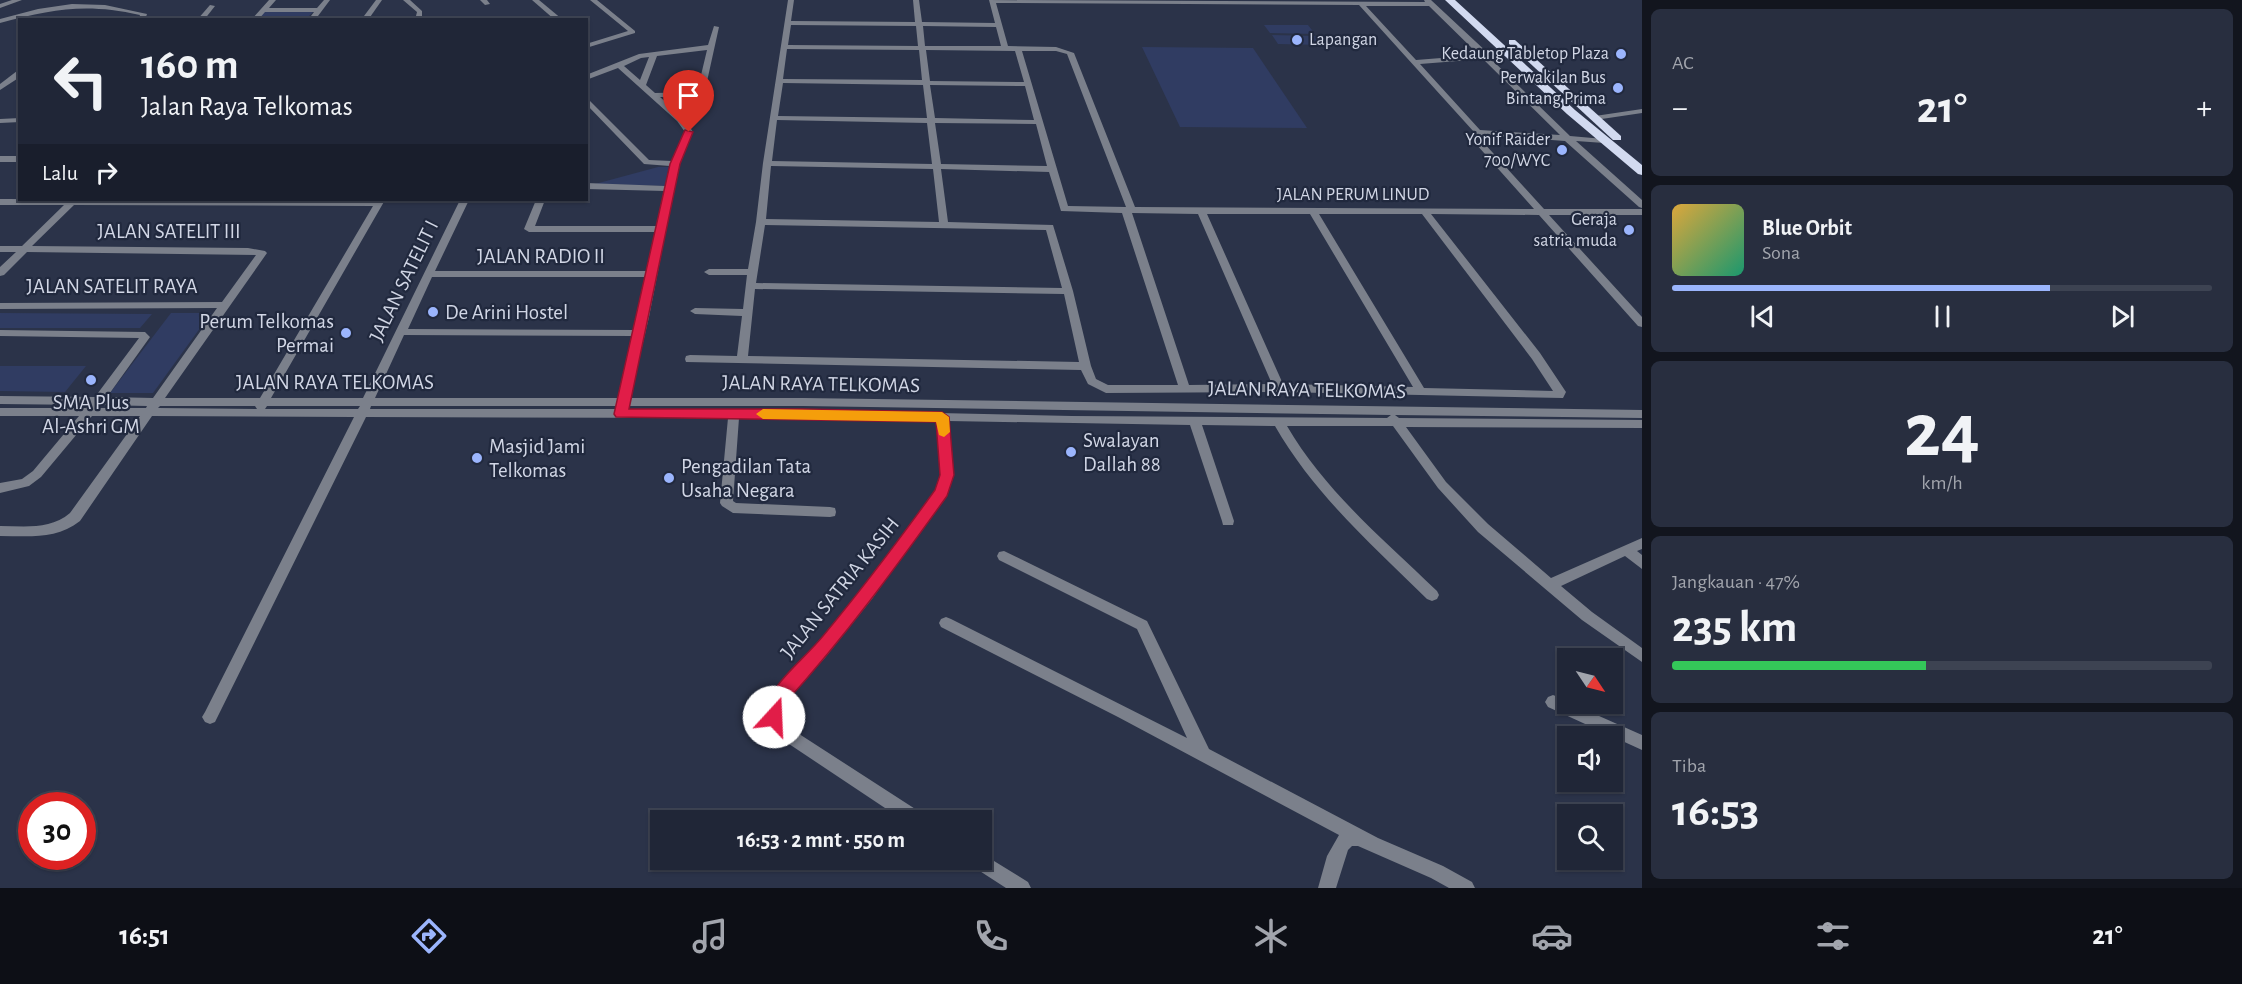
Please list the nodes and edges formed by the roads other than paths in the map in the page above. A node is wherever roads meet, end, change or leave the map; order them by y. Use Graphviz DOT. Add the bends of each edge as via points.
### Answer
graph roads {
  1 [pos="19,0"];
  2 [pos="273,0"];
  3 [pos="327,0"];
  4 [pos="380,0"];
  5 [pos="406,0"];
  6 [pos="535,0"];
  7 [pos="593,0"];
  8 [pos="791,0"];
  9 [pos="916,0"];
  10 [pos="992,0"];
  11 [pos="1103,0"];
  12 [pos="1450,0"];
  13 [pos="1464,0"];
  14 [pos="1186,1"];
  15 [pos="1264,1"];
  16 [pos="1346,2"];
  17 [pos="1429,2"];
  18 [pos="1360,3"];
  19 [pos="0,6"];
  20 [pos="212,6"];
  21 [pos="263,10"];
  22 [pos="318,10"];
  23 [pos="419,17"];
  24 [pos="142,18"];
  25 [pos="202,18"];
  26 [pos="256,18"];
  27 [pos="312,18"];
  28 [pos="366,18"];
  29 [pos="558,18"];
  30 [pos="0,23"];
  31 [pos="789,23"];
  32 [pos="919,23"];
  33 [pos="18,25"];
  34 [pos="996,25"];
  35 [pos="716,27"];
  36 [pos="588,43"];
  37 [pos="712,47"];
  38 [pos="786,47"];
  39 [pos="921,48"];
  40 [pos="1018,49"];
  41 [pos="1005,50"];
  42 [pos="654,54"];
  43 [pos="1486,57"];
  44 [pos="1414,62"];
  45 [pos="619,65"];
  46 [pos="18,74"];
  47 [pos="588,77"];
  48 [pos="780,81"];
  49 [pos="926,83"];
  50 [pos="1028,84"];
  51 [pos="642,86"];
  52 [pos="0,88"];
  53 [pos="652,95"];
  54 [pos="588,101"];
  55 [pos="1642,111"];
  56 [pos="775,118"];
  57 [pos="1595,118"];
  58 [pos="18,120"];
  59 [pos="0,121"];
  60 [pos="931,121"];
  61 [pos="1039,122"];
  62 [pos="1478,132"];
  63 [pos="1569,140"];
  64 [pos="1604,141"];
  65 [pos="1621,142"];
  66 [pos="1642,158"];
  67 [pos="0,159"];
  68 [pos="18,159"];
  69 [pos="767,163"];
  70 [pos="675,164"];
  71 [pos="938,168"];
  72 [pos="1053,169"];
  73 [pos="1642,171"];
  74 [pos="588,187"];
  75 [pos="670,189"];
  76 [pos="72,201"];
  77 [pos="380,201"];
  78 [pos="464,201"];
  79 [pos="540,201"];
  80 [pos="0,202"];
  81 [pos="1642,205"];
  82 [pos="1129,210"];
  83 [pos="1201,211"];
  84 [pos="1313,212"];
  85 [pos="1424,212"];
  86 [pos="1642,212"];
  87 [pos="1541,213"];
  88 [pos="761,222"];
  89 [pos="944,224"];
  90 [pos="661,229"];
  91 [pos="0,249"];
  92 [pos="24,249"];
  93 [pos="709,272"];
  94 [pos="752,272"];
  95 [pos="0,273"];
  96 [pos="430,274"];
  97 [pos="652,274"];
  98 [pos="752,286"];
  99 [pos="1068,291"];
  100 [pos="225,305"];
  101 [pos="0,306"];
  102 [pos="695,311"];
  103 [pos="748,312"];
  104 [pos="1642,324"];
  105 [pos="401,332"];
  106 [pos="0,333"];
  107 [pos="640,333"];
  108 [pos="690,358"];
  109 [pos="742,360"];
  110 [pos="1085,366"];
  111 [pos="1279,388"];
  112 [pos="1185,390"];
  113 [pos="1421,392"];
  114 [pos="0,400"];
  115 [pos="98,401"];
  116 [pos="151,407"];
  117 [pos="261,407"];
  118 [pos="365,407"];
  119 [pos="622,408"];
  120 [pos="803,408"];
  121 [pos="0,412"];
  122 [pos="996,412"];
  123 [pos="88,413"];
  124 [pos="734,414"];
  125 [pos="1642,414"];
  126 [pos="1391,416"];
  127 [pos="942,417"];
  128 [pos="1194,420"];
  129 [pos="1278,421"];
  130 [pos="1642,424"];
  131 [pos="0,488"];
  132 [pos="830,513"];
  133 [pos="1228,521"];
  134 [pos="0,531"];
  135 [pos="1642,543"];
  136 [pos="1627,550"];
  137 [pos="1004,556"];
  138 [pos="1642,563"];
  139 [pos="1551,584"];
  140 [pos="1432,595"];
  141 [pos="946,623"];
  142 [pos="1642,656"];
  143 [pos="1553,702"];
  144 [pos="210,717"];
  145 [pos="1642,743"];
  146 [pos="1203,754"];
  147 [pos="902,810"];
  148 [pos="1372,843"];
  149 [pos="992,869"];
  150 [pos="1022,888"];
  151 [pos="1327,888"];
  152 [pos="1466,888"];
  1 -- 19 [label="street"];
  2 -- 21 [label="street"];
  3 -- 22 [label="street"];
  4 -- 28 [label="street"];
  5 -- 23 [label="street"];
  6 -- 29 [label="street"];
  7 -- 36 [label="street" via="633,32"];
  8 -- 31 [label="street"];
  9 -- 32 [label="street"];
  10 -- 11 [label="street"];
  10 -- 34 [label="street"];
  11 -- 14 [label="street"];
  12 -- 13 [label="highway"];
  12 -- 64 [label="highway"];
  13 -- 57 [label="highway"];
  14 -- 15 [label="street"];
  15 -- 16 [label="street"];
  16 -- 18 [label="street"];
  17 -- 18 [label="street"];
  17 -- 43 [label="street"];
  18 -- 44 [label="street"];
  20 -- 25 [label="street"];
  21 -- 22 [label="street"];
  21 -- 26 [label="street"];
  22 -- 27 [label="street"];
  24 -- 30 [label="street" via="144,14 111,3 60,3"];
  30 -- 33 [label="street"];
  31 -- 32 [label="street"];
  31 -- 38 [label="street"];
  32 -- 34 [label="street"];
  32 -- 39 [label="street"];
  34 -- 41 [label="street"];
  35 -- 37 [label="street"];
  37 -- 42 [label="street"];
  37 -- 53 [label="street" via="701,93"];
  38 -- 39 [label="street"];
  38 -- 48 [label="street"];
  39 -- 41 [label="street"];
  39 -- 49 [label="street"];
  40 -- 41 [label="street"];
  40 -- 50 [label="street"];
  40 -- 82 [label="street" via="1062,50 1072,55"];
  42 -- 45 [label="street"];
  42 -- 51 [label="street"];
  43 -- 44 [label="street"];
  43 -- 63 [label="street"];
  44 -- 62 [label="street"];
  45 -- 47 [label="street"];
  45 -- 51 [label="street"];
  46 -- 52 [label="street"];
  48 -- 49 [label="street"];
  48 -- 56 [label="street"];
  49 -- 50 [label="street"];
  49 -- 60 [label="street"];
  50 -- 61 [label="street"];
  51 -- 53 [label="street"];
  53 -- 70 [label="street" via="688,129"];
  54 -- 70 [label="street" via="647,162"];
  55 -- 57 [label="street"];
  56 -- 60 [label="street"];
  56 -- 69 [label="street"];
  57 -- 65 [label="highway"];
  58 -- 59 [label="street"];
  60 -- 61 [label="street"];
  60 -- 71 [label="street"];
  61 -- 72 [label="street"];
  62 -- 63 [label="street"];
  62 -- 87 [label="street" via="1479,142"];
  63 -- 64 [label="street"];
  63 -- 81 [label="street"];
  64 -- 65 [label="highway"];
  64 -- 73 [label="highway"];
  65 -- 66 [label="highway"];
  67 -- 68 [label="street"];
  69 -- 71 [label="street"];
  69 -- 88 [label="street"];
  70 -- 75 [label="street"];
  71 -- 72 [label="street"];
  71 -- 89 [label="street"];
  72 -- 82 [label="street, JALAN PERUM LINUD" via="1064,209"];
  74 -- 75 [label="street"];
  75 -- 90 [label="street"];
  76 -- 77 [label="street"];
  76 -- 80 [label="street"];
  76 -- 92 [label="street"];
  77 -- 117 [label="street"];
  78 -- 96 [label="street, JALAN SATELIT I"];
  79 -- 90 [label="street" via="529,229"];
  82 -- 83 [label="street, JALAN PERUM LINUD"];
  82 -- 112 [label="street"];
  83 -- 84 [label="street, JALAN PERUM LINUD"];
  83 -- 111 [label="street"];
  84 -- 85 [label="street, JALAN PERUM LINUD"];
  84 -- 113 [label="street"];
  85 -- 87 [label="street, JALAN PERUM LINUD"];
  85 -- 113 [label="street" via="1560,392 1556,396"];
  86 -- 87 [label="street, JALAN PERUM LINUD"];
  87 -- 104 [label="street"];
  88 -- 89 [label="street"];
  88 -- 94 [label="street"];
  89 -- 99 [label="street" via="1050,227"];
  90 -- 97 [label="street"];
  91 -- 92 [label="street"];
  92 -- 95 [label="street"];
  92 -- 100 [label="street, JALAN SATELIT III" via="262,253"];
  93 -- 94 [label="street"];
  94 -- 98 [label="street"];
  96 -- 97 [label="street, JALAN RADIO II"];
  96 -- 105 [label="street, JALAN SATELIT I"];
  97 -- 107 [label="street"];
  98 -- 99 [label="street"];
  98 -- 103 [label="street"];
  99 -- 110 [label="street"];
  100 -- 101 [label="street, JALAN SATELIT RAYA"];
  100 -- 116 [label="street, JALAN SATELIT III"];
  102 -- 103 [label="street"];
  103 -- 109 [label="street"];
  105 -- 107 [label="street"];
  105 -- 118 [label="street, JALAN SATELIT I"];
  106 -- 115 [label="street" via="144,334 145,340"];
  107 -- 119 [label="street"];
  108 -- 109 [label="street"];
  109 -- 110 [label="street"];
  110 -- 112 [label="street" via="1092,381 1106,389"];
  111 -- 112 [label="street"];
  111 -- 113 [label="street"];
  114 -- 115 [label="street, JALAN RAYA TELKOMAS"];
  115 -- 116 [label="street, JALAN RAYA TELKOMAS"];
  115 -- 123 [label="street"];
  116 -- 117 [label="street, JALAN RAYA TELKOMAS"];
  116 -- 123 [label="street, JALAN RAYA TELKOMAS"];
  116 -- 134 [label="street, JALAN SATELIT III" via="66,525 55,530"];
  117 -- 118 [label="street, JALAN RAYA TELKOMAS"];
  118 -- 119 [label="street, JALAN RAYA TELKOMAS"];
  118 -- 144 [label="street, JALAN SATELIT I"];
  119 -- 120 [label="street, JALAN RAYA TELKOMAS"];
  119 -- 124 [label="street, JALAN RAYA TELKOMAS"];
  120 -- 122 [label="street, JALAN RAYA TELKOMAS"];
  120 -- 124 [label="street, JALAN RAYA TELKOMAS"];
  120 -- 127 [label="street, JALAN RAYA TELKOMAS"];
  121 -- 123 [label="street, JALAN RAYA TELKOMAS"];
  122 -- 126 [label="street, JALAN RAYA TELKOMAS"];
  122 -- 127 [label="street, JALAN RAYA TELKOMAS"];
  122 -- 128 [label="street, JALAN RAYA TELKOMAS"];
  123 -- 131 [label="street" via="31,480"];
  124 -- 132 [label="street" via="726,503 734,508"];
  125 -- 126 [label="street, JALAN RAYA TELKOMAS"];
  126 -- 129 [label="street, JALAN RAYA TELKOMAS"];
  126 -- 130 [label="street, JALAN RAYA TELKOMAS"];
  126 -- 139 [label="street" via="1470,515"];
  127 -- 147 [label="street, JALAN SATRIA KASIH" via="947,475 942,492 864,598 780,696 773,710 788,735"];
  128 -- 129 [label="street, JALAN RAYA TELKOMAS"];
  128 -- 133 [label="street"];
  129 -- 140 [label="street" via="1301,459"];
  135 -- 136 [label="street"];
  136 -- 138 [label="street"];
  136 -- 139 [label="street"];
  137 -- 146 [label="street" via="1142,625"];
  139 -- 142 [label="street"];
  141 -- 146 [label="street"];
  143 -- 145 [label="street"];
  146 -- 148 [label="street"];
  148 -- 151 [label="street" via="1359,837 1348,838 1342,844"];
  148 -- 152 [label="street"];
  149 -- 150 [label="street"];
}
